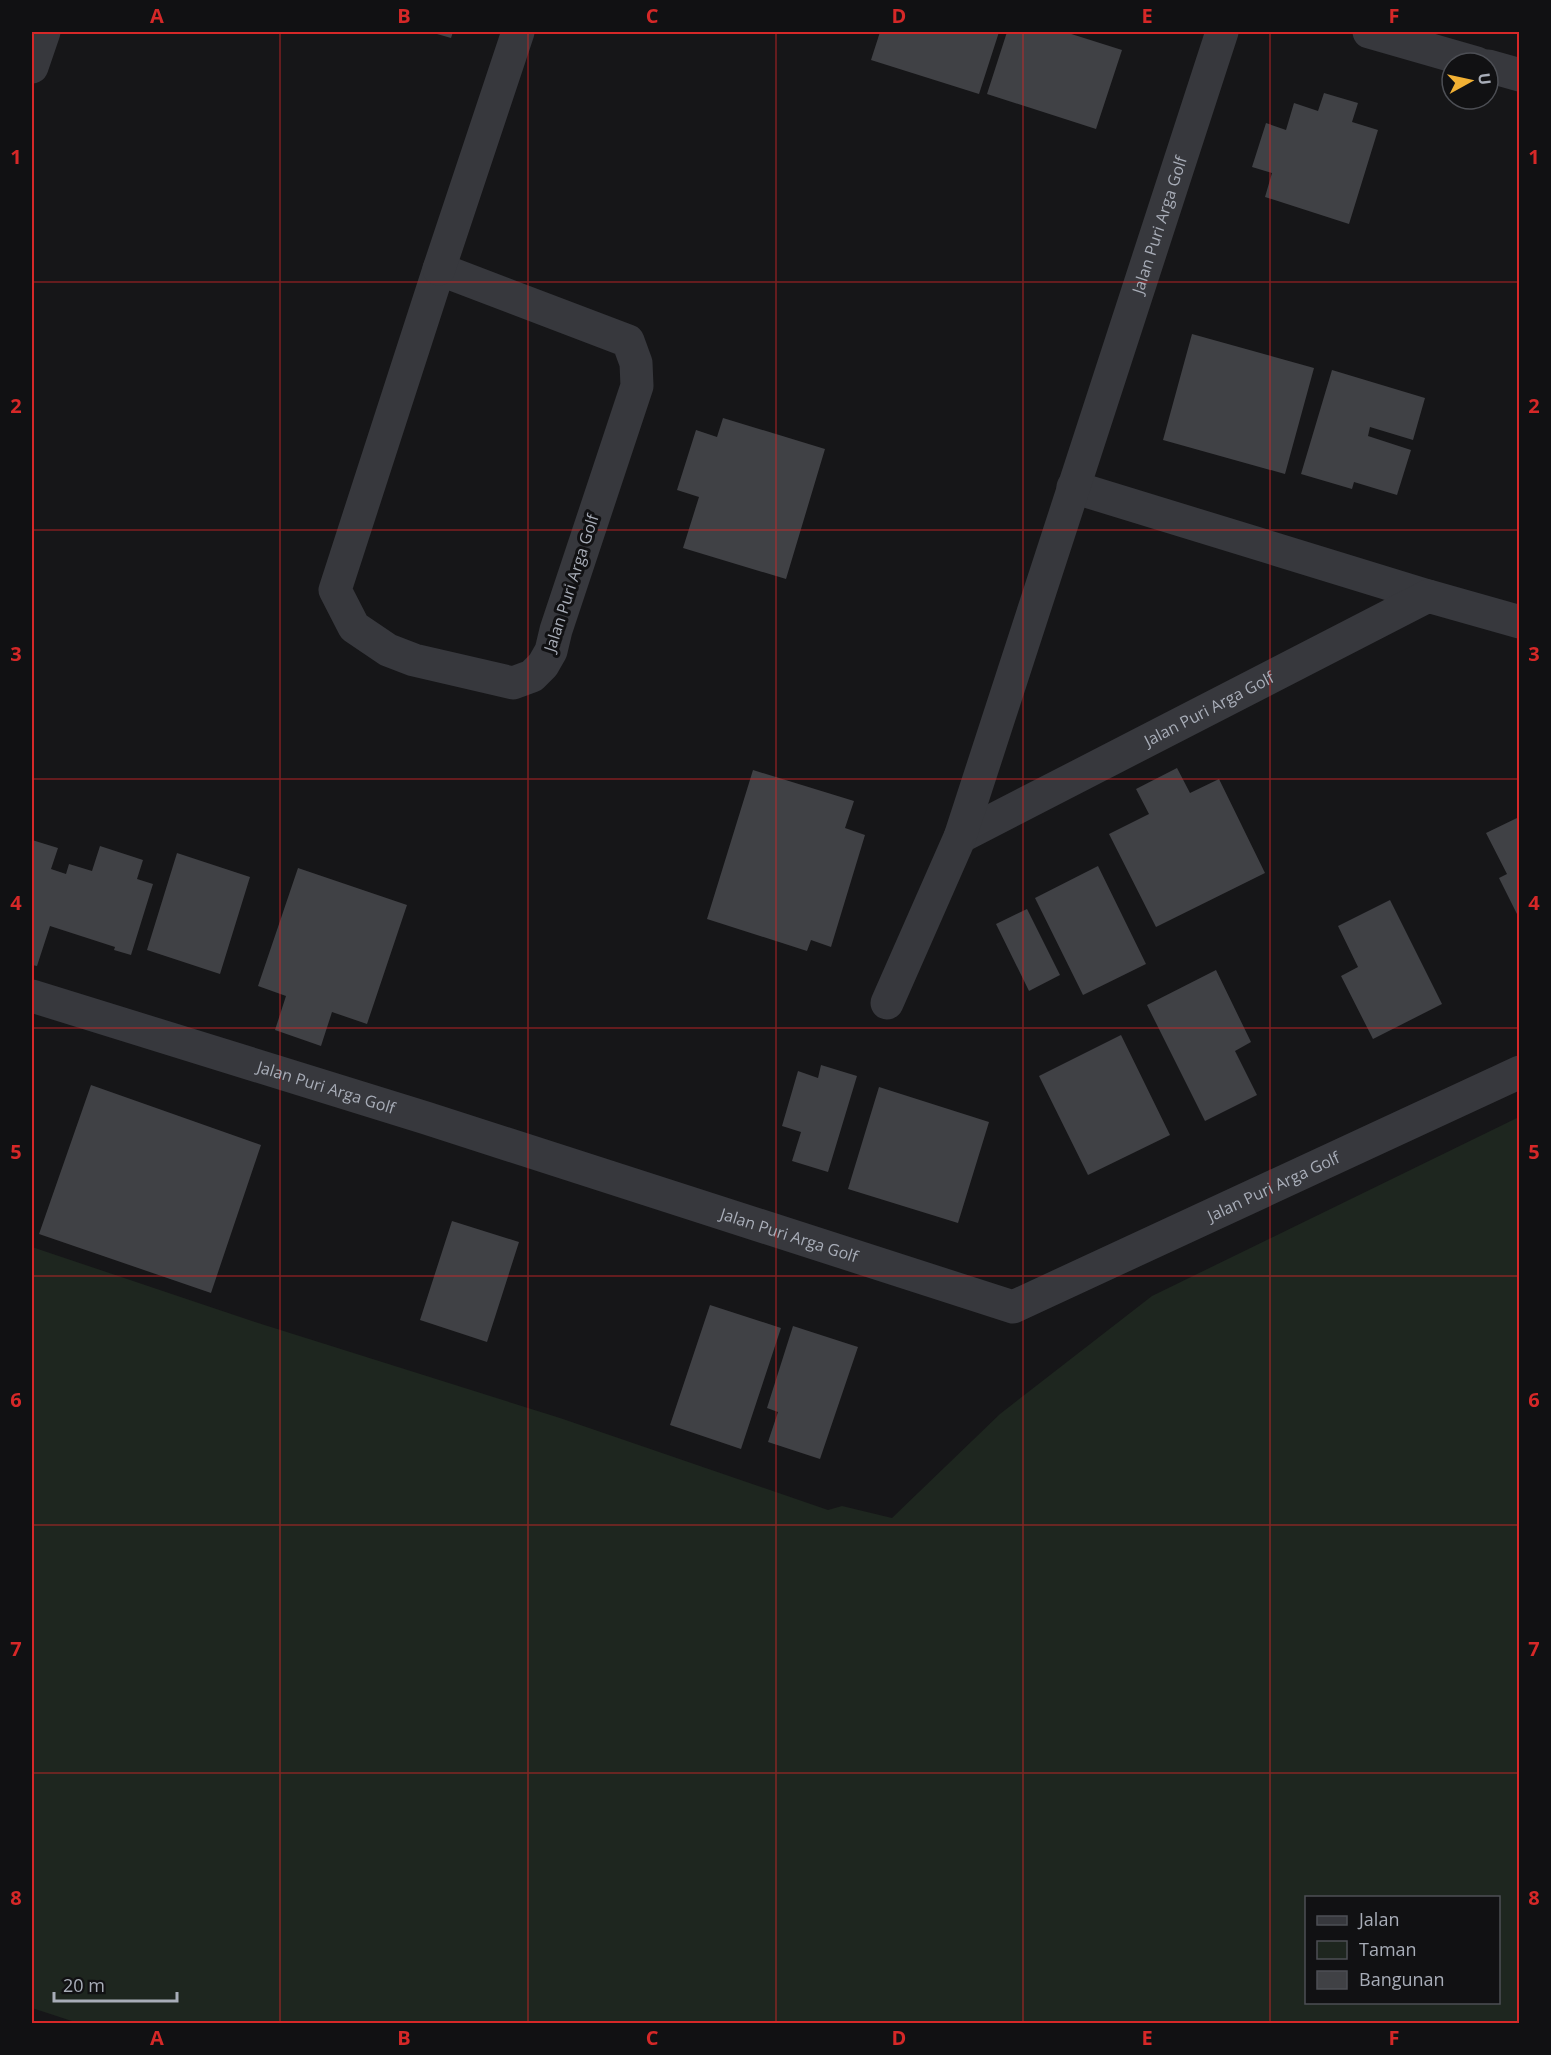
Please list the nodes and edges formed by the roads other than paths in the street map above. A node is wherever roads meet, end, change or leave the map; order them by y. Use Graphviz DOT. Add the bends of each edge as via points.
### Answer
graph roads {
  1 [pos="44,32"];
  2 [pos="518,32"];
  3 [pos="1222,32"];
  4 [pos="1369,32"];
  5 [pos="1440,52"];
  6 [pos="32,67"];
  7 [pos="1500,69"];
  8 [pos="1520,75"];
  9 [pos="439,269"];
  10 [pos="1073,487"];
  11 [pos="1428,596"];
  12 [pos="1520,622"];
  13 [pos="960,837"];
  14 [pos="32,996"];
  15 [pos="887,1003"];
  16 [pos="1520,1072"];
  1 -- 6 [label="street"];
  2 -- 9 [label="street, Jalan Puri Arga Golf"];
  3 -- 10 [label="street, Jalan Puri Arga Golf"];
  4 -- 5 [label="street"];
  7 -- 8 [label="street"];
  9 -- 9 [label="street, Jalan Puri Arga Golf" via="335,590 354,627 388,650 414,660 513,683 532,676 551,651 637,386 636,363 628,341"];
  10 -- 11 [label="street"];
  10 -- 13 [label="street, Jalan Puri Arga Golf"];
  11 -- 12 [label="street"];
  11 -- 13 [label="street, Jalan Puri Arga Golf"];
  13 -- 15 [label="street, Jalan Puri Arga Golf"];
  14 -- 16 [label="street, Jalan Puri Arga Golf" via="1012,1307"];
}
